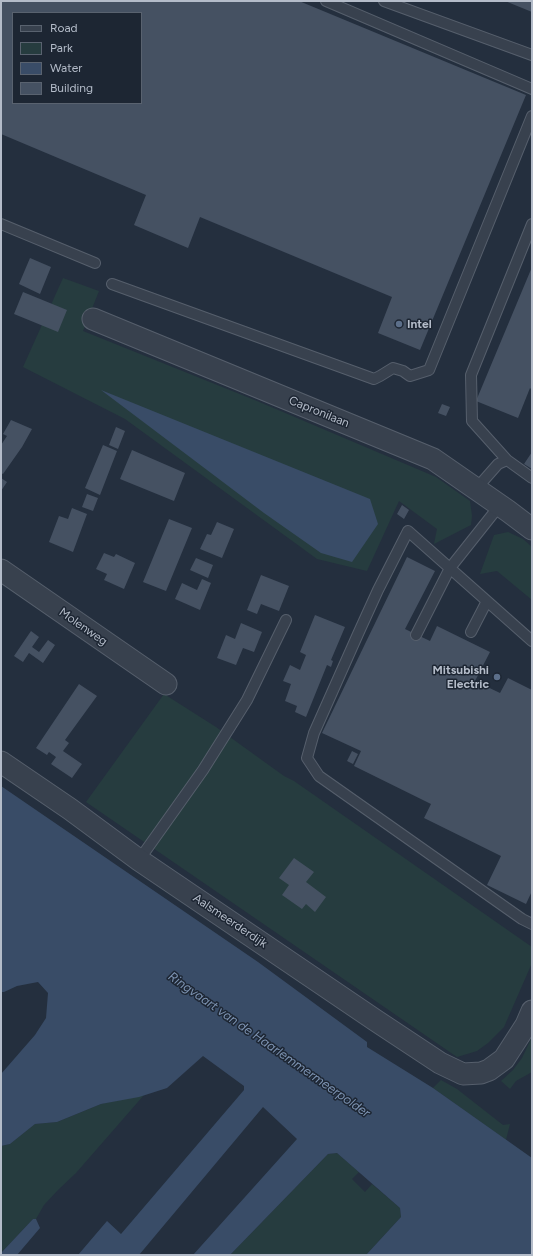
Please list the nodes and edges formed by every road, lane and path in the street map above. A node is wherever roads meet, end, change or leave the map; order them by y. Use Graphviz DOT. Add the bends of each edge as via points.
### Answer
graph roads {
  1 [pos="326,1"];
  2 [pos="384,1"];
  3 [pos="532,55"];
  4 [pos="532,89"];
  5 [pos="532,116"];
  6 [pos="1,224"];
  7 [pos="532,224"];
  8 [pos="95,263"];
  9 [pos="112,284"];
  10 [pos="94,319"];
  11 [pos="507,460"];
  12 [pos="532,478"];
  13 [pos="476,489"];
  14 [pos="500,505"];
  15 [pos="532,530"];
  16 [pos="450,568"];
  17 [pos="1,570"];
  18 [pos="487,601"];
  19 [pos="286,620"];
  20 [pos="471,632"];
  21 [pos="416,634"];
  22 [pos="532,641"];
  23 [pos="166,684"];
  24 [pos="1,762"];
  25 [pos="139,860"];
  26 [pos="532,924"];
  27 [pos="532,1011"];
  1 -- 4 [label="lane"];
  2 -- 3 [label="lane"];
  5 -- 9 [label="lane" via="430,370 410,376 393,368 374,379"];
  6 -- 8 [label="lane"];
  7 -- 11 [label="lane" via="471,375 472,421"];
  10 -- 13 [label="street, Capronilaan" via="433,459"];
  11 -- 12 [label="lane"];
  11 -- 13 [label="lane" via="498,464"];
  13 -- 14 [label="street, Capronilaan"];
  14 -- 15 [label="street, Capronilaan"];
  14 -- 16 [label="lane"];
  16 -- 18 [label="lane"];
  16 -- 21 [label="lane"];
  16 -- 26 [label="lane" via="408,531 358,634 314,733 307,758 319,776"];
  17 -- 23 [label="street, Molenweg"];
  18 -- 20 [label="lane"];
  18 -- 22 [label="lane"];
  19 -- 25 [label="lane" via="247,700 203,770"];
  24 -- 25 [label="street, Aalsmeerderdijk"];
  25 -- 27 [label="street, Aalsmeerderdijk" via="440,1063 463,1074 489,1070 504,1059"];
}
